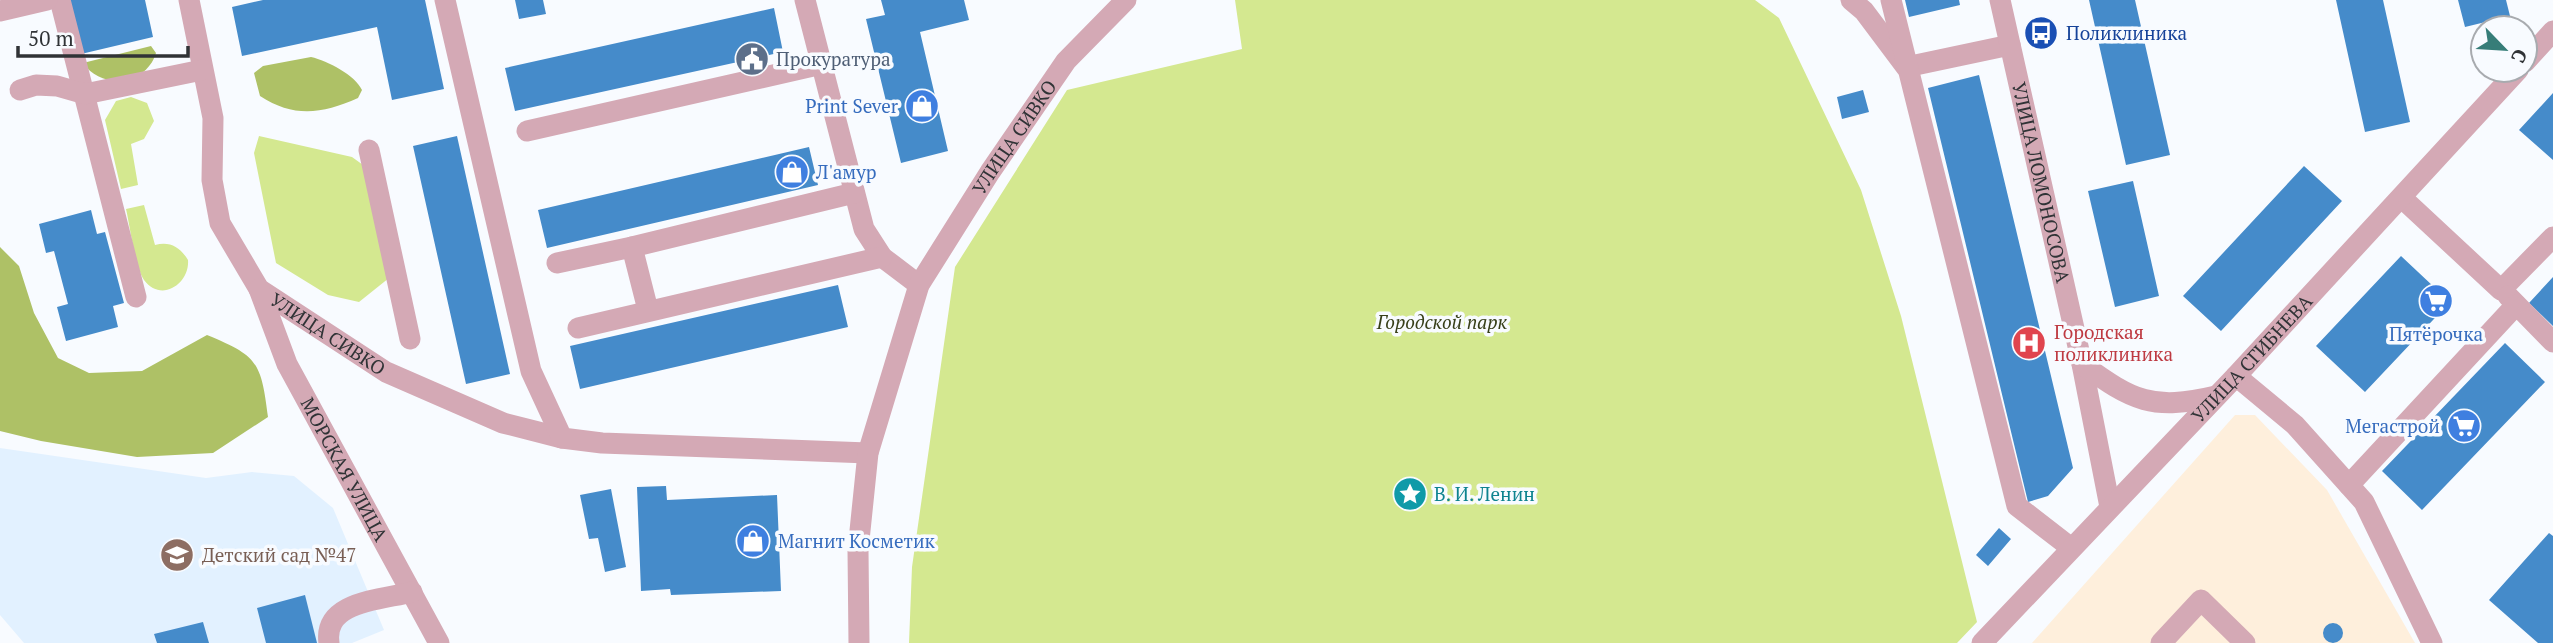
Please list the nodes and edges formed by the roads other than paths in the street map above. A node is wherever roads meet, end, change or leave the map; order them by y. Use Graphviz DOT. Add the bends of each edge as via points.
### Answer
graph roads {
  1 [pos="47,0"];
  2 [pos="60,0"];
  3 [pos="189,0"];
  4 [pos="445,0"];
  5 [pos="805,0"];
  6 [pos="1126,0"];
  7 [pos="1851,0"];
  8 [pos="1891,0"];
  9 [pos="2000,0"];
  10 [pos="0,11"];
  11 [pos="2553,31"];
  12 [pos="2010,45"];
  13 [pos="2539,46"];
  14 [pos="822,64"];
  15 [pos="1906,67"];
  16 [pos="202,70"];
  17 [pos="2505,84"];
  18 [pos="20,90"];
  19 [pos="85,94"];
  20 [pos="527,131"];
  21 [pos="369,150"];
  22 [pos="854,193"];
  23 [pos="2402,198"];
  24 [pos="2553,237"];
  25 [pos="632,247"];
  26 [pos="882,257"];
  27 [pos="557,262"];
  28 [pos="919,285"];
  29 [pos="259,289"];
  30 [pos="2501,290"];
  31 [pos="136,297"];
  32 [pos="2516,305"];
  33 [pos="648,310"];
  34 [pos="578,328"];
  35 [pos="410,339"];
  36 [pos="2553,342"];
  37 [pos="2081,364"];
  38 [pos="2236,376"];
  39 [pos="2216,396"];
  40 [pos="562,438"];
  41 [pos="868,453"];
  42 [pos="2349,485"];
  43 [pos="2110,507"];
  44 [pos="2070,547"];
  45 [pos="412,592"];
  46 [pos="1994,639"];
  47 [pos="329,643"];
  48 [pos="439,643"];
  49 [pos="859,643"];
  50 [pos="2161,643"];
  51 [pos="2245,643"];
  52 [pos="2432,643"];
  1 -- 10 [label="street"];
  2 -- 19 [label="street"];
  3 -- 16 [label="street, УЛИЦА СИВКО"];
  4 -- 40 [label="street" via="531,371"];
  5 -- 14 [label="street"];
  6 -- 28 [label="street, УЛИЦА СИВКО" via="1066,61"];
  7 -- 15 [label="street"];
  8 -- 15 [label="street"];
  9 -- 12 [label="street, УЛИЦА ЛОМОНОСОВА"];
  11 -- 13 [label="street"];
  12 -- 15 [label="street"];
  12 -- 37 [label="street, УЛИЦА ЛОМОНОСОВА"];
  14 -- 20 [label="street"];
  14 -- 22 [label="street"];
  15 -- 44 [label="street" via="2017,506"];
  16 -- 19 [label="street"];
  16 -- 29 [label="street, УЛИЦА СИВКО" via="213,118 212,180 220,223"];
  17 -- 23 [label="street, УЛИЦА СГИБНЕВА"];
  18 -- 19 [label="street" via="57,86"];
  19 -- 31 [label="street"];
  21 -- 35 [label="street"];
  22 -- 25 [label="street"];
  22 -- 26 [label="street" via="864,229"];
  23 -- 30 [label="street"];
  23 -- 38 [label="street, УЛИЦА СГИБНЕВА"];
  24 -- 30 [label="street"];
  25 -- 27 [label="street"];
  25 -- 33 [label="street"];
  26 -- 28 [label="street"];
  26 -- 33 [label="street"];
  28 -- 41 [label="street, УЛИЦА СИВКО"];
  29 -- 40 [label="street, УЛИЦА СИВКО" via="386,372 503,423"];
  29 -- 45 [label="street, МОРСКАЯ УЛИЦА" via="287,364"];
  30 -- 32 [label="street"];
  32 -- 36 [label="street"];
  32 -- 42 [label="street"];
  33 -- 34 [label="street"];
  37 -- 39 [label="street" via="2120,392 2155,403"];
  37 -- 43 [label="street, УЛИЦА ЛОМОНОСОВА"];
  38 -- 39 [label="street, УЛИЦА СГИБНЕВА"];
  38 -- 42 [label="street" via="2295,425"];
  39 -- 43 [label="street, УЛИЦА СГИБНЕВА"];
  40 -- 41 [label="street, УЛИЦА СИВКО"];
  41 -- 49 [label="street, УЛИЦА СИВКО" via="858,550"];
  42 -- 52 [label="street" via="2364,502"];
  43 -- 44 [label="street, УЛИЦА СГИБНЕВА"];
  44 -- 46 [label="street, УЛИЦА СГИБНЕВА"];
  45 -- 47 [label="street" via="343,610 327,629"];
  45 -- 48 [label="street, МОРСКАЯ УЛИЦА"];
  50 -- 51 [label="street" via="2201,600"];
}
